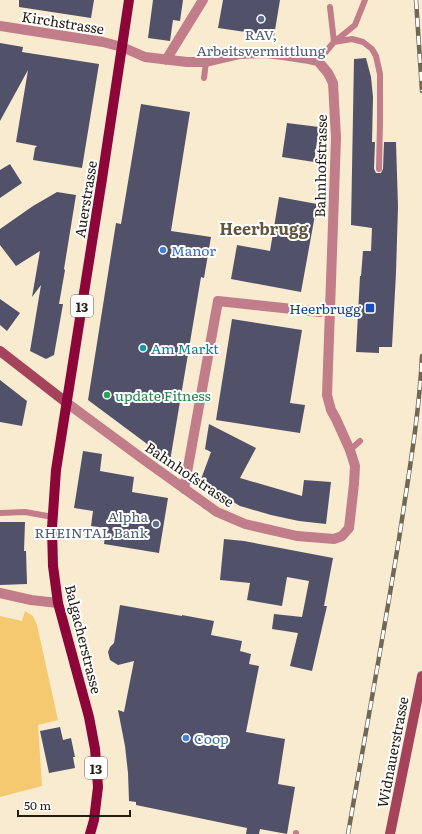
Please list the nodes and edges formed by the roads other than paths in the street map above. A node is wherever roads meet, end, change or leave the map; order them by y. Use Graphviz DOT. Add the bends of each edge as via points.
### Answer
graph roads {
  1 [pos="129,0"];
  2 [pos="203,0"];
  3 [pos="365,0"];
  4 [pos="330,7"];
  5 [pos="0,26"];
  6 [pos="334,42"];
  7 [pos="122,47"];
  8 [pos="166,60"];
  9 [pos="206,62"];
  10 [pos="318,62"];
  11 [pos="204,78"];
  12 [pos="379,169"];
  13 [pos="320,312"];
  14 [pos="0,351"];
  15 [pos="67,403"];
  16 [pos="360,441"];
  17 [pos="350,450"];
  18 [pos="184,489"];
  19 [pos="0,513"];
  20 [pos="53,517"];
  21 [pos="0,593"];
  22 [pos="58,603"];
  23 [pos="422,676"];
  24 [pos="90,834"];
  25 [pos="390,834"];
  1 -- 7 [label="main road, Auerstrasse / 13"];
  2 -- 8 [label="street"];
  3 -- 6 [label="lane" via="355,25"];
  4 -- 6 [label="lane"];
  5 -- 7 [label="street, Kirchstrasse" via="94,40"];
  6 -- 10 [label="lane"];
  6 -- 12 [label="lane" via="363,42 376,56 380,74"];
  7 -- 8 [label="street" via="145,57"];
  7 -- 15 [label="main road, Auerstrasse / 13"];
  8 -- 9 [label="street"];
  9 -- 10 [label="street" via="240,54 265,53"];
  9 -- 11 [label="lane"];
  10 -- 17 [label="street, Bahnhofstrasse" via="333,83 336,115 327,395 331,410"];
  13 -- 18 [label="street" via="218,301"];
  14 -- 15 [label="main road"];
  15 -- 18 [label="street, Bahnhofstrasse"];
  15 -- 20 [label="main road, Balgacherstrasse / 13" via="56,470"];
  16 -- 17 [label="lane"];
  17 -- 18 [label="street, Bahnhofstrasse" via="355,466 349,528 342,536 334,539 297,536 245,524 217,512"];
  19 -- 20 [label="lane" via="25,512"];
  20 -- 22 [label="main road, Balgacherstrasse / 13" via="52,566"];
  21 -- 22 [label="street"];
  22 -- 24 [label="main road, Balgacherstrasse / 13" via="88,710 95,749 98,787"];
  23 -- 25 [label="main road, Widnauerstrasse"];
}
